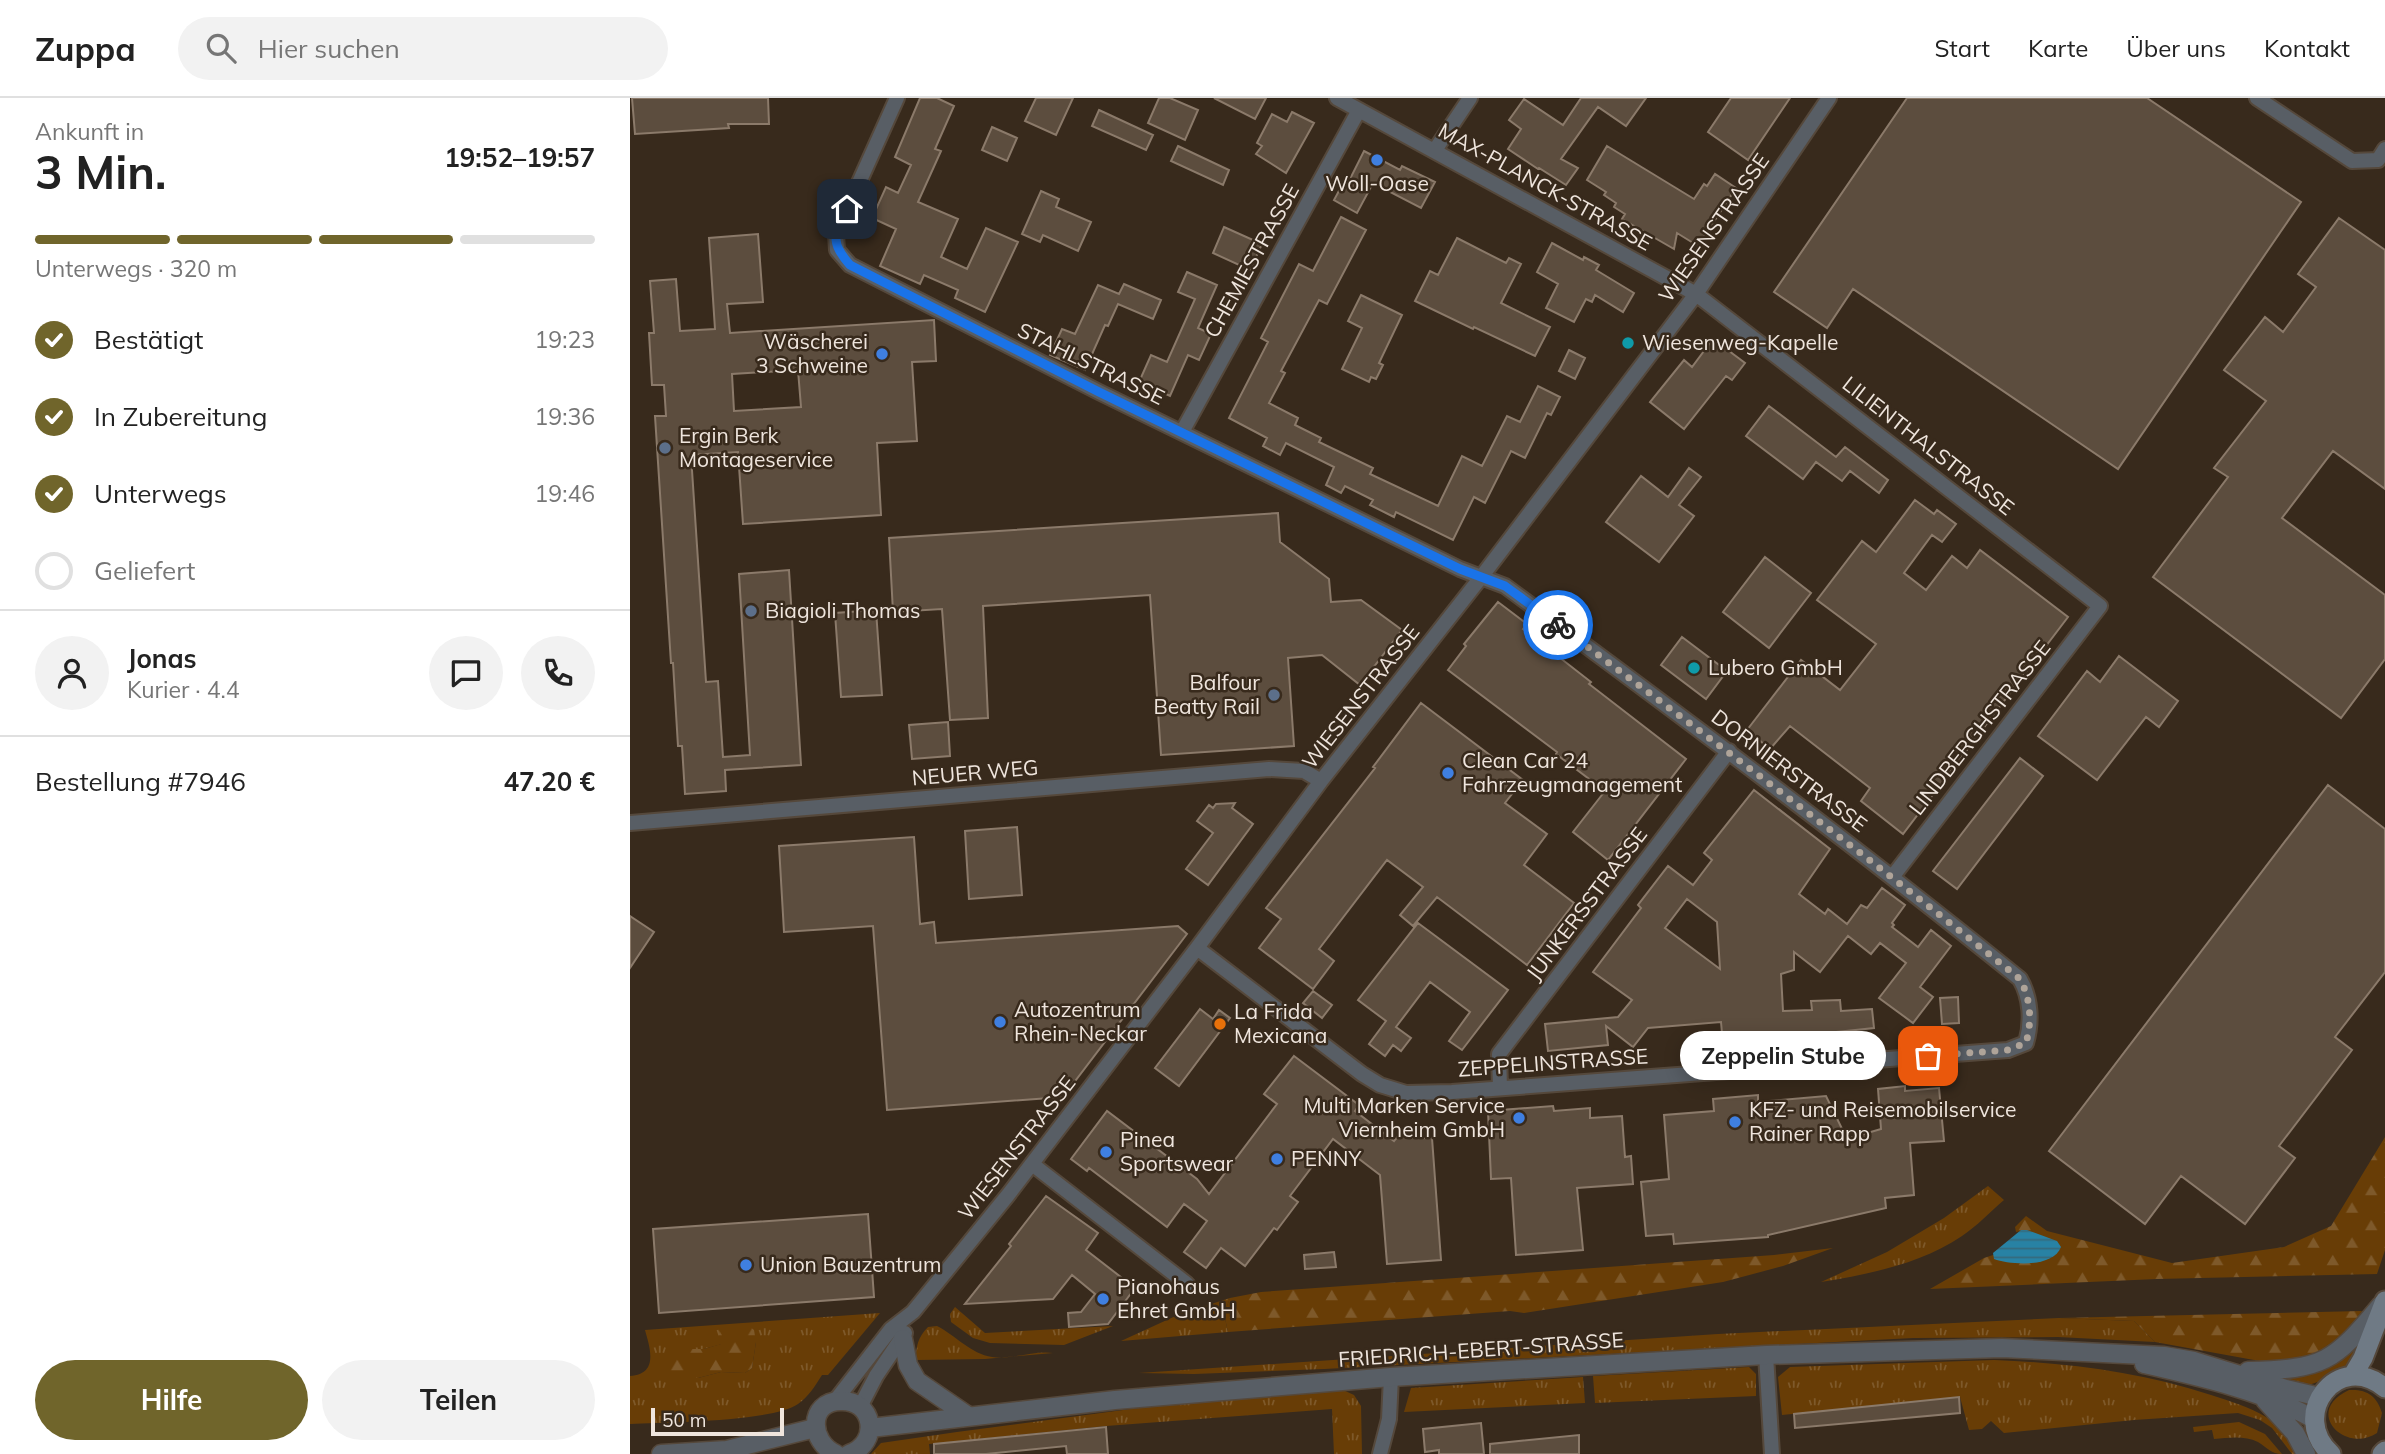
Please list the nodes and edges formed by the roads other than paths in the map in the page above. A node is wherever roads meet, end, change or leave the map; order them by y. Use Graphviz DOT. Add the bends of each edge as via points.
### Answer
graph roads {
  1 [pos="897,98"];
  2 [pos="1337,98"];
  3 [pos="1470,98"];
  4 [pos="1829,98"];
  5 [pos="2257,98"];
  6 [pos="1359,110"];
  7 [pos="2385,149"];
  8 [pos="1435,150"];
  9 [pos="1696,294"];
  10 [pos="1182,432"];
  11 [pos="1482,576"];
  12 [pos="2100,606"];
  13 [pos="1729,751"];
  14 [pos="1321,781"];
  15 [pos="630,823"];
  16 [pos="1893,876"];
  17 [pos="1197,948"];
  18 [pos="2030,1029"];
  19 [pos="1500,1088"];
  20 [pos="1032,1164"];
  21 [pos="1187,1284"];
  22 [pos="2385,1300"];
  23 [pos="913,1312"];
  24 [pos="903,1339"];
  25 [pos="2096,1352"];
  26 [pos="1766,1355"];
  27 [pos="2236,1372"];
  28 [pos="2353,1375"];
  29 [pos="1391,1377"];
  30 [pos="2385,1388"];
  31 [pos="2262,1397"];
  32 [pos="2320,1397"];
  33 [pos="835,1401"];
  34 [pos="860,1407"];
  35 [pos="968,1416"];
  36 [pos="2314,1419"];
  37 [pos="870,1427"];
  38 [pos="815,1428"];
  39 [pos="728,1452"];
  40 [pos="661,1454"];
  41 [pos="836,1454"];
  42 [pos="849,1454"];
  43 [pos="1380,1454"];
  44 [pos="1772,1454"];
  45 [pos="2306,1454"];
  46 [pos="2329,1454"];
  1 -- 10 [label="street, STAHLSTRASSE" via="836,234 837,250 850,265"];
  2 -- 6 [label="street, MAX-PLANCK-STRASSE"];
  3 -- 8 [label="street"];
  4 -- 9 [label="street, WIESENSTRASSE"];
  5 -- 7 [label="street" via="2352,161 2378,160"];
  6 -- 8 [label="street, MAX-PLANCK-STRASSE"];
  6 -- 10 [label="street, CHEMIESTRASSE"];
  8 -- 9 [label="street, MAX-PLANCK-STRASSE"];
  9 -- 11 [label="street, WIESENSTRASSE"];
  9 -- 12 [label="street, LILIENTHALSTRASSE"];
  10 -- 11 [label="street, STAHLSTRASSE"];
  11 -- 13 [label="street, DORNIERSTRASSE" via="1505,586"];
  11 -- 14 [label="street, WIESENSTRASSE"];
  12 -- 16 [label="street, LINDBERGHSTRASSE"];
  13 -- 16 [label="street, DORNIERSTRASSE"];
  13 -- 19 [label="street, JUNKERSSTRASSE" via="1499,1054"];
  14 -- 15 [label="street, NEUER WEG" via="1304,772 1269,769"];
  14 -- 17 [label="street, WIESENSTRASSE"];
  16 -- 18 [label="street, DORNIERSTRASSE" via="2020,979 2027,992"];
  17 -- 19 [label="street, ZEPPELINSTRASSE" via="1380,1085 1406,1093"];
  17 -- 20 [label="street, WIESENSTRASSE"];
  18 -- 19 [label="street, ZEPPELINSTRASSE" via="2026,1043 2008,1050"];
  20 -- 21 [label="street"];
  20 -- 23 [label="street, WIESENSTRASSE"];
  22 -- 27 [label="street" via="2351,1341 2315,1365"];
  22 -- 28 [label="main road"];
  23 -- 24 [label="street, WIESENSTRASSE"];
  23 -- 33 [label="street, WIESENSTRASSE" via="891,1329"];
  24 -- 34 [label="street, WIESENSTRASSE"];
  24 -- 35 [label="street" via="908,1365 918,1381"];
  25 -- 26 [label="street, FRIEDRICH-EBERT-STRASSE" via="2002,1348"];
  25 -- 27 [label="street, FRIEDRICH-EBERT-STRASSE" via="2194,1360"];
  25 -- 31 [label="street, FRIEDRICH-EBERT-STRASSE"];
  26 -- 29 [label="street, FRIEDRICH-EBERT-STRASSE"];
  26 -- 44 [label="street"];
  27 -- 32 [label="street, FRIEDRICH-EBERT-STRASSE"];
  28 -- 30 [label="main road" via="2365,1376"];
  28 -- 32 [label="main road" via="2332,1383"];
  29 -- 35 [label="street, FRIEDRICH-EBERT-STRASSE"];
  29 -- 43 [label="street" via="1389,1419"];
  31 -- 36 [label="street, FRIEDRICH-EBERT-STRASSE"];
  31 -- 45 [label="street" via="2295,1433"];
  32 -- 36 [label="main road"];
  33 -- 34 [label="street"];
  33 -- 38 [label="street" via="820,1411"];
  34 -- 37 [label="street"];
  35 -- 37 [label="street, FRIEDRICH-EBERT-STRASSE"];
  36 -- 46 [label="main road"];
  37 -- 42 [label="street" via="867,1441"];
  38 -- 39 [label="street"];
  38 -- 41 [label="street" via="821,1444"];
  39 -- 40 [label="street"];
}
